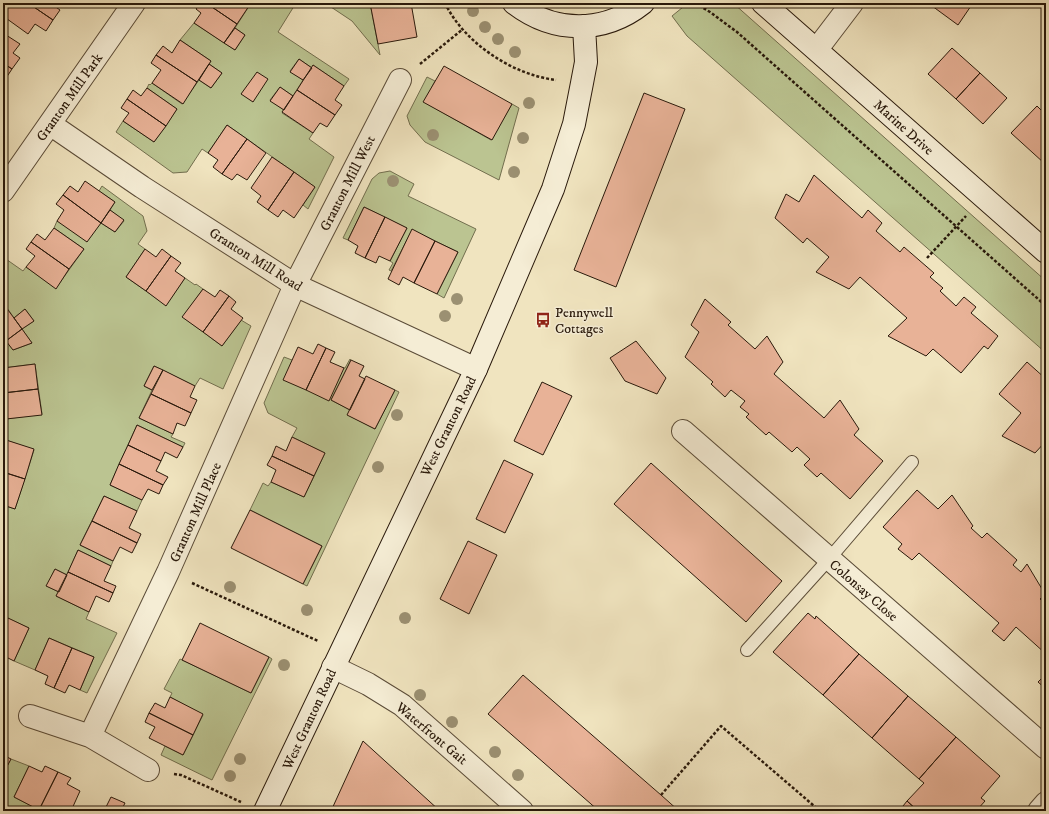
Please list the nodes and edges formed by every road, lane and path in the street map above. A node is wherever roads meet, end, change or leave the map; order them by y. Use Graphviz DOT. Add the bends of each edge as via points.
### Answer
graph roads {
  1 [pos="134,3"];
  2 [pos="445,3"];
  3 [pos="514,3"];
  4 [pos="643,3"];
  5 [pos="695,3"];
  6 [pos="763,3"];
  7 [pos="852,3"];
  8 [pos="584,26"];
  9 [pos="463,29"];
  10 [pos="817,49"];
  11 [pos="400,80"];
  12 [pos="582,83"];
  13 [pos="50,124"];
  14 [pos="3,191"];
  15 [pos="984,197"];
  16 [pos="956,227"];
  17 [pos="1046,252"];
  18 [pos="927,258"];
  19 [pos="295,285"];
  20 [pos="1046,306"];
  21 [pos="476,370"];
  22 [pos="683,431"];
  23 [pos="912,462"];
  24 [pos="829,559"];
  25 [pos="168,572"];
  26 [pos="747,650"];
  27 [pos="337,659"];
  28 [pos="30,716"];
  29 [pos="90,736"];
  30 [pos="1046,748"];
  31 [pos="148,770"];
  32 [pos="661,795"];
  33 [pos="1046,803"];
  34 [pos="255,808"];
  35 [pos="522,811"];
  36 [pos="820,811"];
  37 [pos="1039,811"];
  1 -- 13 [label="street, Granton Mill Park"];
  2 -- 9 [label="path"];
  3 -- 8 [label="street" via="554,24"];
  4 -- 8 [label="street" via="618,19"];
  5 -- 16 [label="path" via="737,32"];
  6 -- 10 [label="street, Marine Drive"];
  7 -- 10 [label="street"];
  8 -- 12 [label="street, West Granton Road" via="586,62"];
  9 -- 11 [label="path"];
  9 -- 12 [label="path" via="490,54 521,72"];
  10 -- 15 [label="street, Marine Drive"];
  11 -- 19 [label="street, Granton Mill West"];
  12 -- 21 [label="street, West Granton Road" via="574,124 553,189"];
  13 -- 14 [label="street, Granton Mill Park"];
  13 -- 19 [label="street, Granton Mill Road" via="142,187"];
  15 -- 16 [label="path"];
  15 -- 17 [label="street, Marine Drive"];
  16 -- 18 [label="path"];
  16 -- 20 [label="path"];
  19 -- 21 [label="street, Granton Mill Road"];
  19 -- 25 [label="street, Granton Mill Place"];
  21 -- 27 [label="street, West Granton Road"];
  22 -- 24 [label="street, Colonsay Close"];
  23 -- 24 [label="lane"];
  24 -- 26 [label="lane"];
  24 -- 30 [label="street, Colonsay Close"];
  25 -- 27 [label="path"];
  25 -- 29 [label="street, Granton Mill Place"];
  27 -- 34 [label="street, West Granton Road"];
  27 -- 35 [label="street, Waterfront Gait" via="368,684 402,705"];
  28 -- 29 [label="street"];
  29 -- 31 [label="street"];
  31 -- 34 [label="path" via="182,775"];
  32 -- 36 [label="path" via="721,726"];
  33 -- 37 [label="street"];
}
